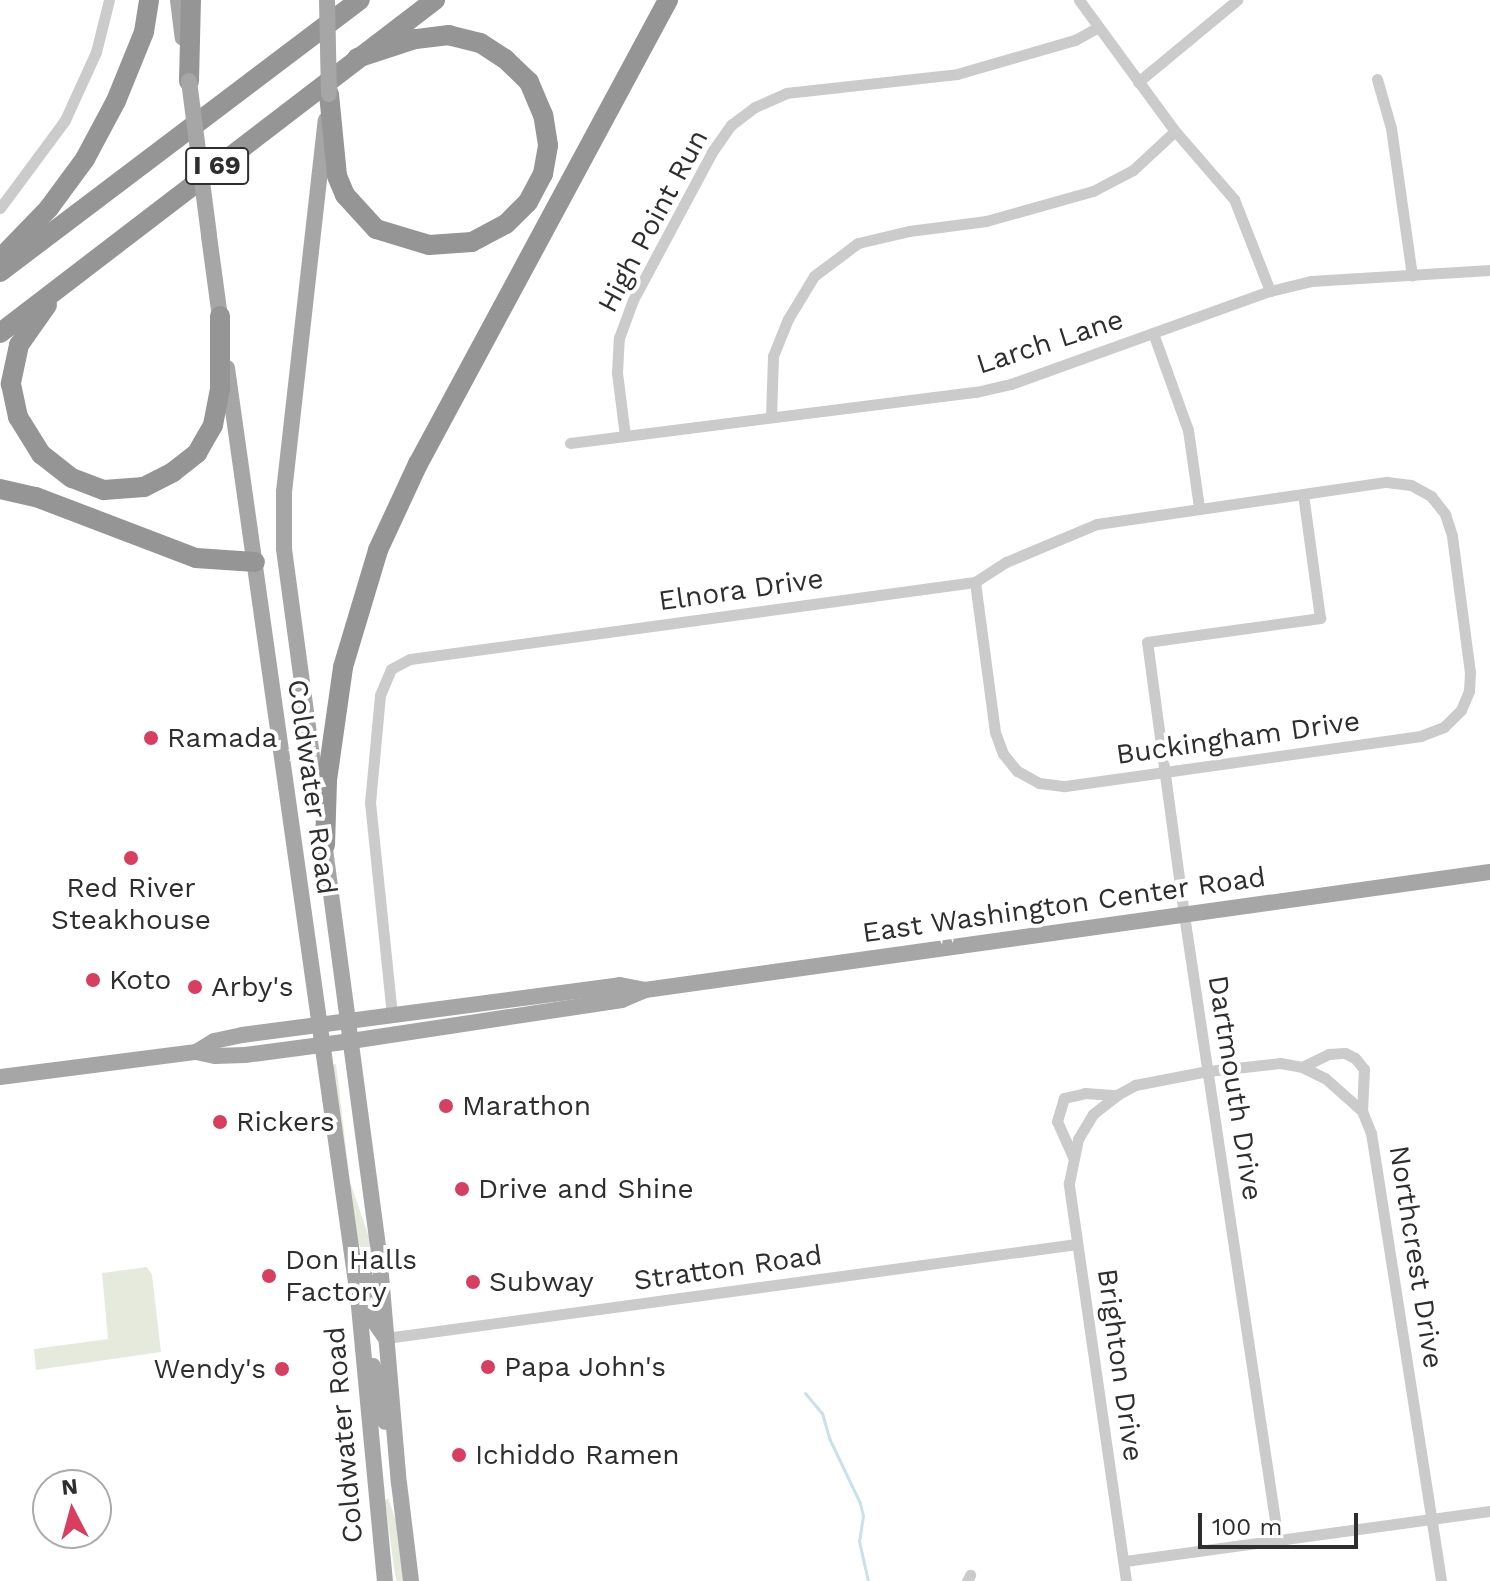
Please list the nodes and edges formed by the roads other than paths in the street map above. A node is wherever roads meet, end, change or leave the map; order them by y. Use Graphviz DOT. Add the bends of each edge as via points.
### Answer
graph roads {
  1 [pos="109,0"];
  2 [pos="149,0"];
  3 [pos="178,0"];
  4 [pos="191,0"];
  5 [pos="327,0"];
  6 [pos="360,0"];
  7 [pos="435,0"];
  8 [pos="668,0"];
  9 [pos="1079,0"];
  10 [pos="1237,0"];
  11 [pos="1097,28"];
  12 [pos="357,58"];
  13 [pos="1377,79"];
  14 [pos="189,81"];
  15 [pos="1138,82"];
  16 [pos="329,94"];
  17 [pos="1175,131"];
  18 [pos="328,148"];
  19 [pos="0,208"];
  20 [pos="0,259"];
  21 [pos="1490,270"];
  22 [pos="0,272"];
  23 [pos="77,274"];
  24 [pos="1412,276"];
  25 [pos="1270,291"];
  26 [pos="220,316"];
  27 [pos="0,333"];
  28 [pos="1153,333"];
  29 [pos="771,417"];
  30 [pos="625,436"];
  31 [pos="570,443"];
  32 [pos="0,489"];
  33 [pos="1303,494"];
  34 [pos="1199,507"];
  35 [pos="255,562"];
  36 [pos="975,582"];
  37 [pos="1461,710"];
  38 [pos="1166,772"];
  39 [pos="325,845"];
  40 [pos="1490,872"];
  41 [pos="1184,915"];
  42 [pos="645,990"];
  43 [pos="392,1015"];
  44 [pos="349,1021"];
  45 [pos="318,1024"];
  46 [pos="351,1041"];
  47 [pos="320,1044"];
  48 [pos="196,1052"];
  49 [pos="1302,1067"];
  50 [pos="1208,1071"];
  51 [pos="0,1077"];
  52 [pos="1117,1095"];
  53 [pos="1362,1111"];
  54 [pos="1073,1157"];
  55 [pos="350,1244"];
  56 [pos="1077,1244"];
  57 [pos="386,1338"];
  58 [pos="361,1341"];
  59 [pos="394,1434"];
  60 [pos="1490,1511"];
  61 [pos="1432,1519"];
  62 [pos="1278,1540"];
  63 [pos="1125,1561"];
  64 [pos="385,1581"];
  65 [pos="411,1581"];
  66 [pos="1126,1581"];
  67 [pos="1441,1581"];
  1 -- 19 [label="street" via="96,52 65,120"];
  2 -- 20 [label="highway" via="144,32 85,159 49,208"];
  3 -- 14 [label="main road, Coldwater Road"];
  4 -- 14 [label="highway"];
  5 -- 16 [label="main road, bridge"];
  6 -- 22 [label="highway, I 69"];
  7 -- 12 [label="highway, I 69"];
  8 -- 39 [label="highway" via="418,464 378,550 343,667 327,780"];
  9 -- 11 [label="street"];
  10 -- 15 [label="street"];
  11 -- 15 [label="street"];
  11 -- 30 [label="street, High Point Run" via="1075,40 957,74 786,93 731,125 633,300 619,338 617,373"];
  12 -- 18 [label="highway" via="415,39 449,35 480,43 529,82 548,145 543,174 528,202 506,224 472,242 429,245 376,229 359,214 345,195"];
  12 -- 23 [label="highway, I 69"];
  13 -- 24 [label="street" via="1391,128"];
  14 -- 26 [label="main road, Coldwater Road, bridge"];
  15 -- 17 [label="street"];
  16 -- 18 [label="highway"];
  17 -- 25 [label="street" via="1234,199"];
  17 -- 29 [label="street" via="1133,170 1093,191 971,224 858,243 814,276 788,319 773,356"];
  18 -- 39 [label="main road, Coldwater Road" via="284,492 284,548"];
  21 -- 24 [label="street, Larch Lane"];
  23 -- 26 [label="highway" via="19,345 11,384 18,417 41,454 72,478 104,490 144,487 197,453 213,425 220,388"];
  23 -- 27 [label="highway, I 69"];
  24 -- 25 [label="street, Larch Lane" via="1311,281"];
  25 -- 28 [label="street, Larch Lane"];
  26 -- 35 [label="main road, Coldwater Road"];
  28 -- 29 [label="street, Larch Lane" via="976,392"];
  28 -- 34 [label="street" via="1188,430"];
  29 -- 30 [label="street, Larch Lane"];
  30 -- 31 [label="street, Larch Lane"];
  32 -- 35 [label="highway" via="36,497 196,558"];
  33 -- 34 [label="street, Elnora Drive"];
  33 -- 37 [label="street, Elnora Drive" via="1386,482 1411,485 1431,496 1445,514 1470,672"];
  33 -- 38 [label="street, Dartmouth Drive" via="1320,618 1147,642"];
  34 -- 36 [label="street, Elnora Drive" via="1097,524 1006,562"];
  35 -- 45 [label="main road, Coldwater Road"];
  36 -- 38 [label="street, Buckingham Drive" via="995,732 1017,771 1039,783 1063,786"];
  36 -- 43 [label="street, Elnora Drive" via="410,659 391,669 380,695 370,825"];
  37 -- 38 [label="street, Buckingham Drive" via="1444,727 1421,736"];
  38 -- 41 [label="street, Dartmouth Drive"];
  39 -- 44 [label="main road, Coldwater Road"];
  40 -- 41 [label="main road, East Washington Center Road"];
  41 -- 42 [label="main road, East Washington Center Road"];
  41 -- 50 [label="street, Dartmouth Drive"];
  42 -- 43 [label="main road, East Washington Center Road" via="620,985"];
  42 -- 46 [label="main road, East Washington Center Road" via="622,1000"];
  43 -- 44 [label="main road, East Washington Center Road"];
  44 -- 45 [label="main road, East Washington Center Road"];
  44 -- 46 [label="main road, Coldwater Road"];
  45 -- 47 [label="main road, Coldwater Road"];
  45 -- 48 [label="main road, East Washington Center Road" via="214,1041"];
  46 -- 47 [label="main road, East Washington Center Road"];
  46 -- 57 [label="main road, Coldwater Road"];
  47 -- 48 [label="main road, East Washington Center Road" via="245,1055"];
  47 -- 55 [label="main road, Coldwater Road"];
  48 -- 51 [label="main road, East Washington Center Road"];
  49 -- 50 [label="street, Northcrest Drive" via="1256,1064"];
  49 -- 53 [label="street, Northcrest Drive" via="1325,1078"];
  49 -- 53 [label="street" via="1329,1054 1355,1058 1364,1069"];
  50 -- 52 [label="street, Brighton Drive" via="1159,1079"];
  50 -- 62 [label="street, Dartmouth Drive"];
  52 -- 54 [label="street, Brighton Drive" via="1085,1125"];
  52 -- 54 [label="street, Brighton Drive" via="1064,1098 1057,1121"];
  53 -- 61 [label="street, Northcrest Drive" via="1378,1155"];
  54 -- 56 [label="street, Brighton Drive" via="1069,1183"];
  55 -- 57 [label="main road" via="371,1294 373,1320"];
  55 -- 58 [label="main road, Coldwater Road"];
  56 -- 57 [label="street, Stratton Road"];
  56 -- 63 [label="street, Brighton Drive"];
  57 -- 59 [label="main road, Coldwater Road"];
  58 -- 59 [label="main road" via="370,1351 387,1427"];
  58 -- 64 [label="main road, Coldwater Road"];
  59 -- 65 [label="main road, Coldwater Road"];
  60 -- 61 [label="street"];
  61 -- 62 [label="street"];
  61 -- 67 [label="street, Northcrest Drive"];
  62 -- 63 [label="street"];
  63 -- 66 [label="street, Brighton Drive"];
}
